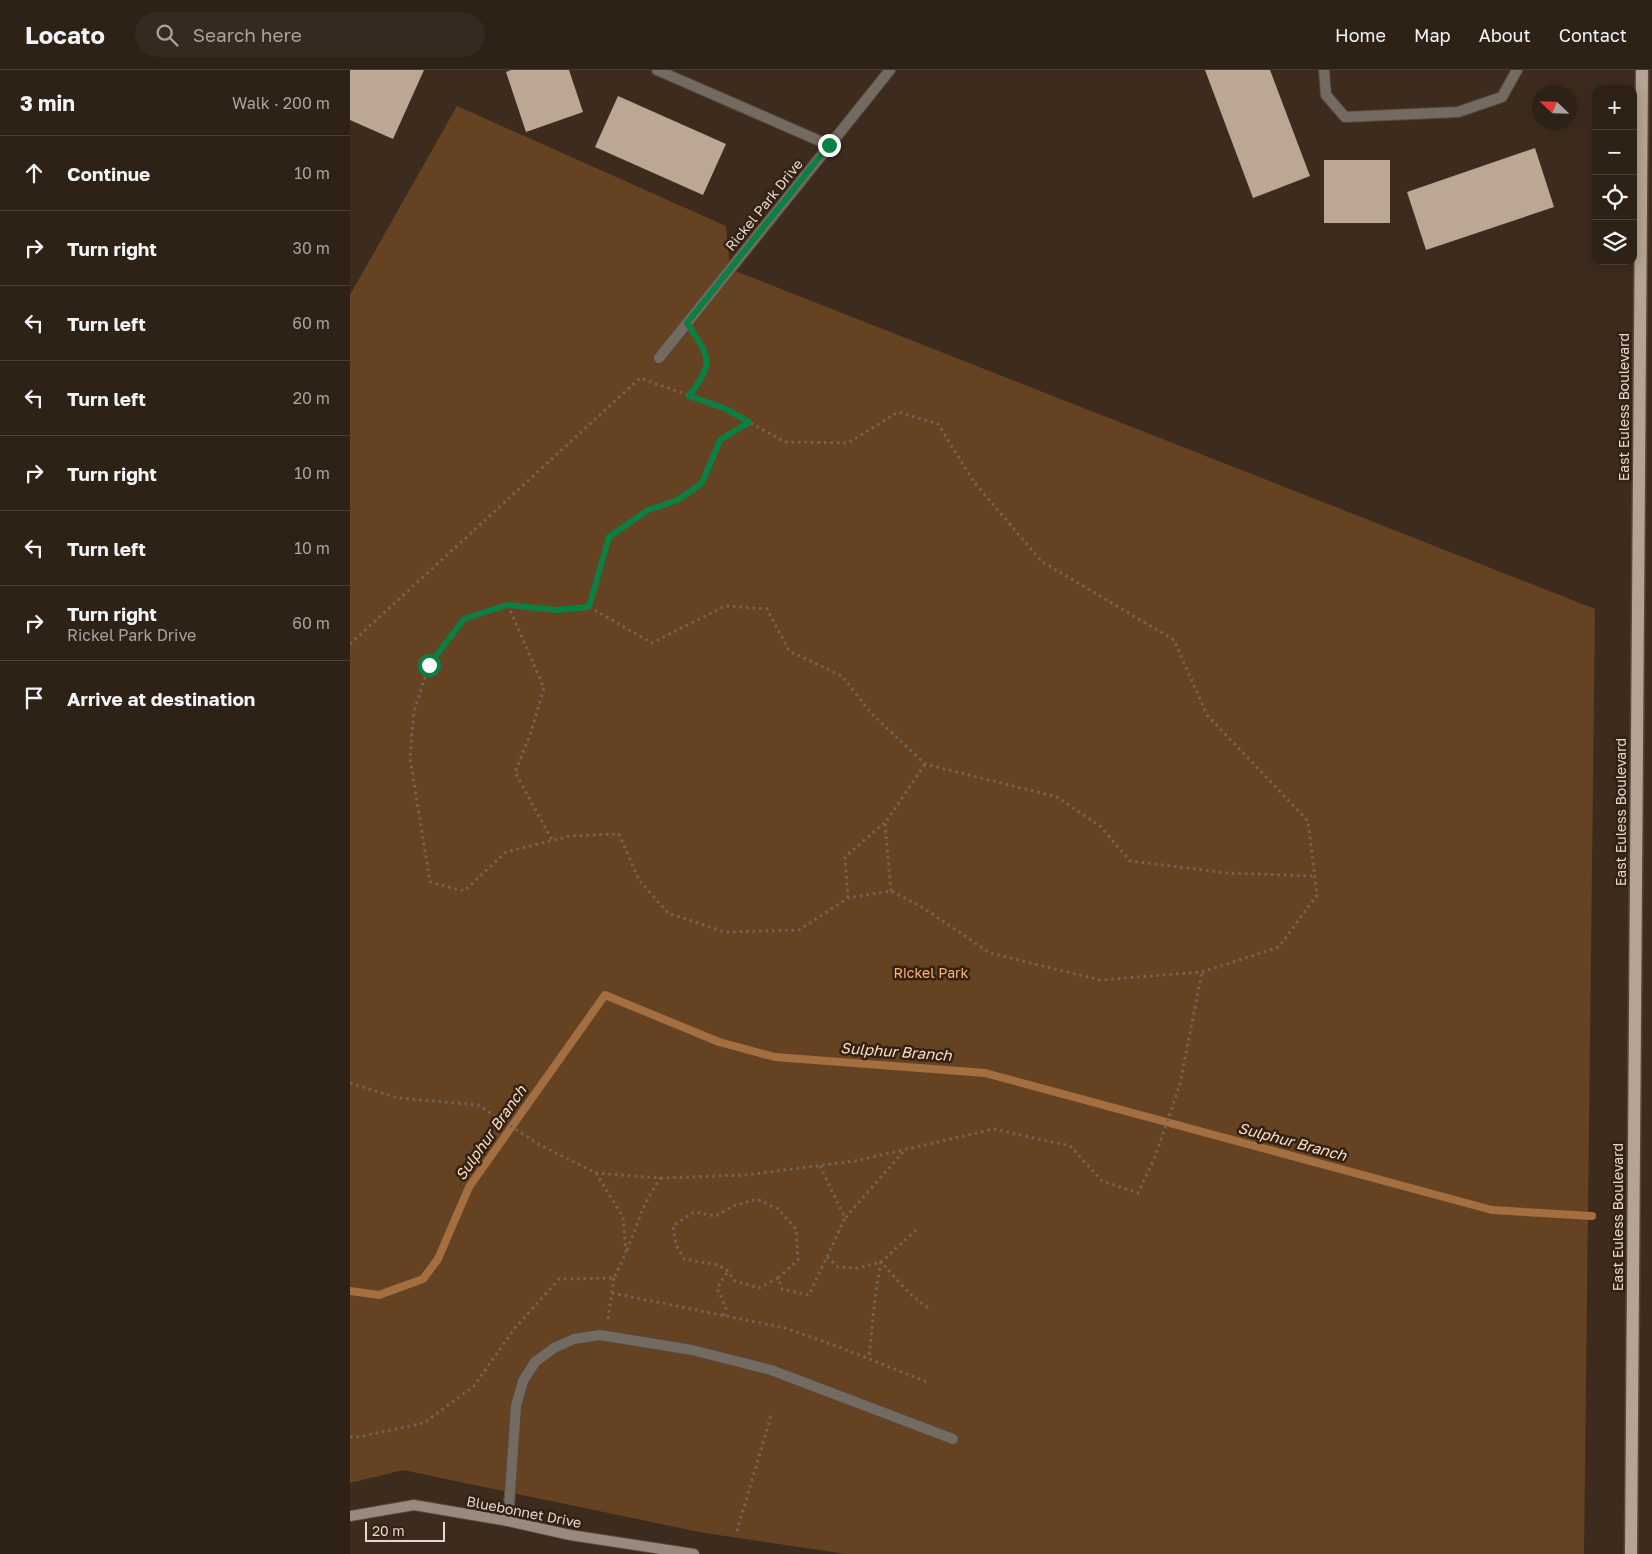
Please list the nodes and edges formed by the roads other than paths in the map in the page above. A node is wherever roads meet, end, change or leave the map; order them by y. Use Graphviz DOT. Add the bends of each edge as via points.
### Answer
graph roads {
  1 [pos="657,70"];
  2 [pos="890,70"];
  3 [pos="1324,70"];
  4 [pos="1517,70"];
  5 [pos="1642,70"];
  6 [pos="829,145"];
  7 [pos="659,358"];
  8 [pos="953,1439"];
  9 [pos="350,1516"];
  10 [pos="508,1521"];
  11 [pos="694,1554"];
  12 [pos="1631,1554"];
  1 -- 6 [label="street"];
  2 -- 6 [label="street, Rickel Park Drive"];
  3 -- 4 [label="street" via="1326,95 1345,117 1458,112 1502,97"];
  5 -- 12 [label="main road, East Euless Boulevard"];
  6 -- 7 [label="street, Rickel Park Drive"];
  8 -- 10 [label="street" via="771,1370 692,1350 605,1336 574,1339 535,1362 523,1381 516,1406"];
  9 -- 10 [label="street, Bluebonnet Drive" via="414,1505"];
  10 -- 11 [label="street, Bluebonnet Drive" via="570,1535"];
}
